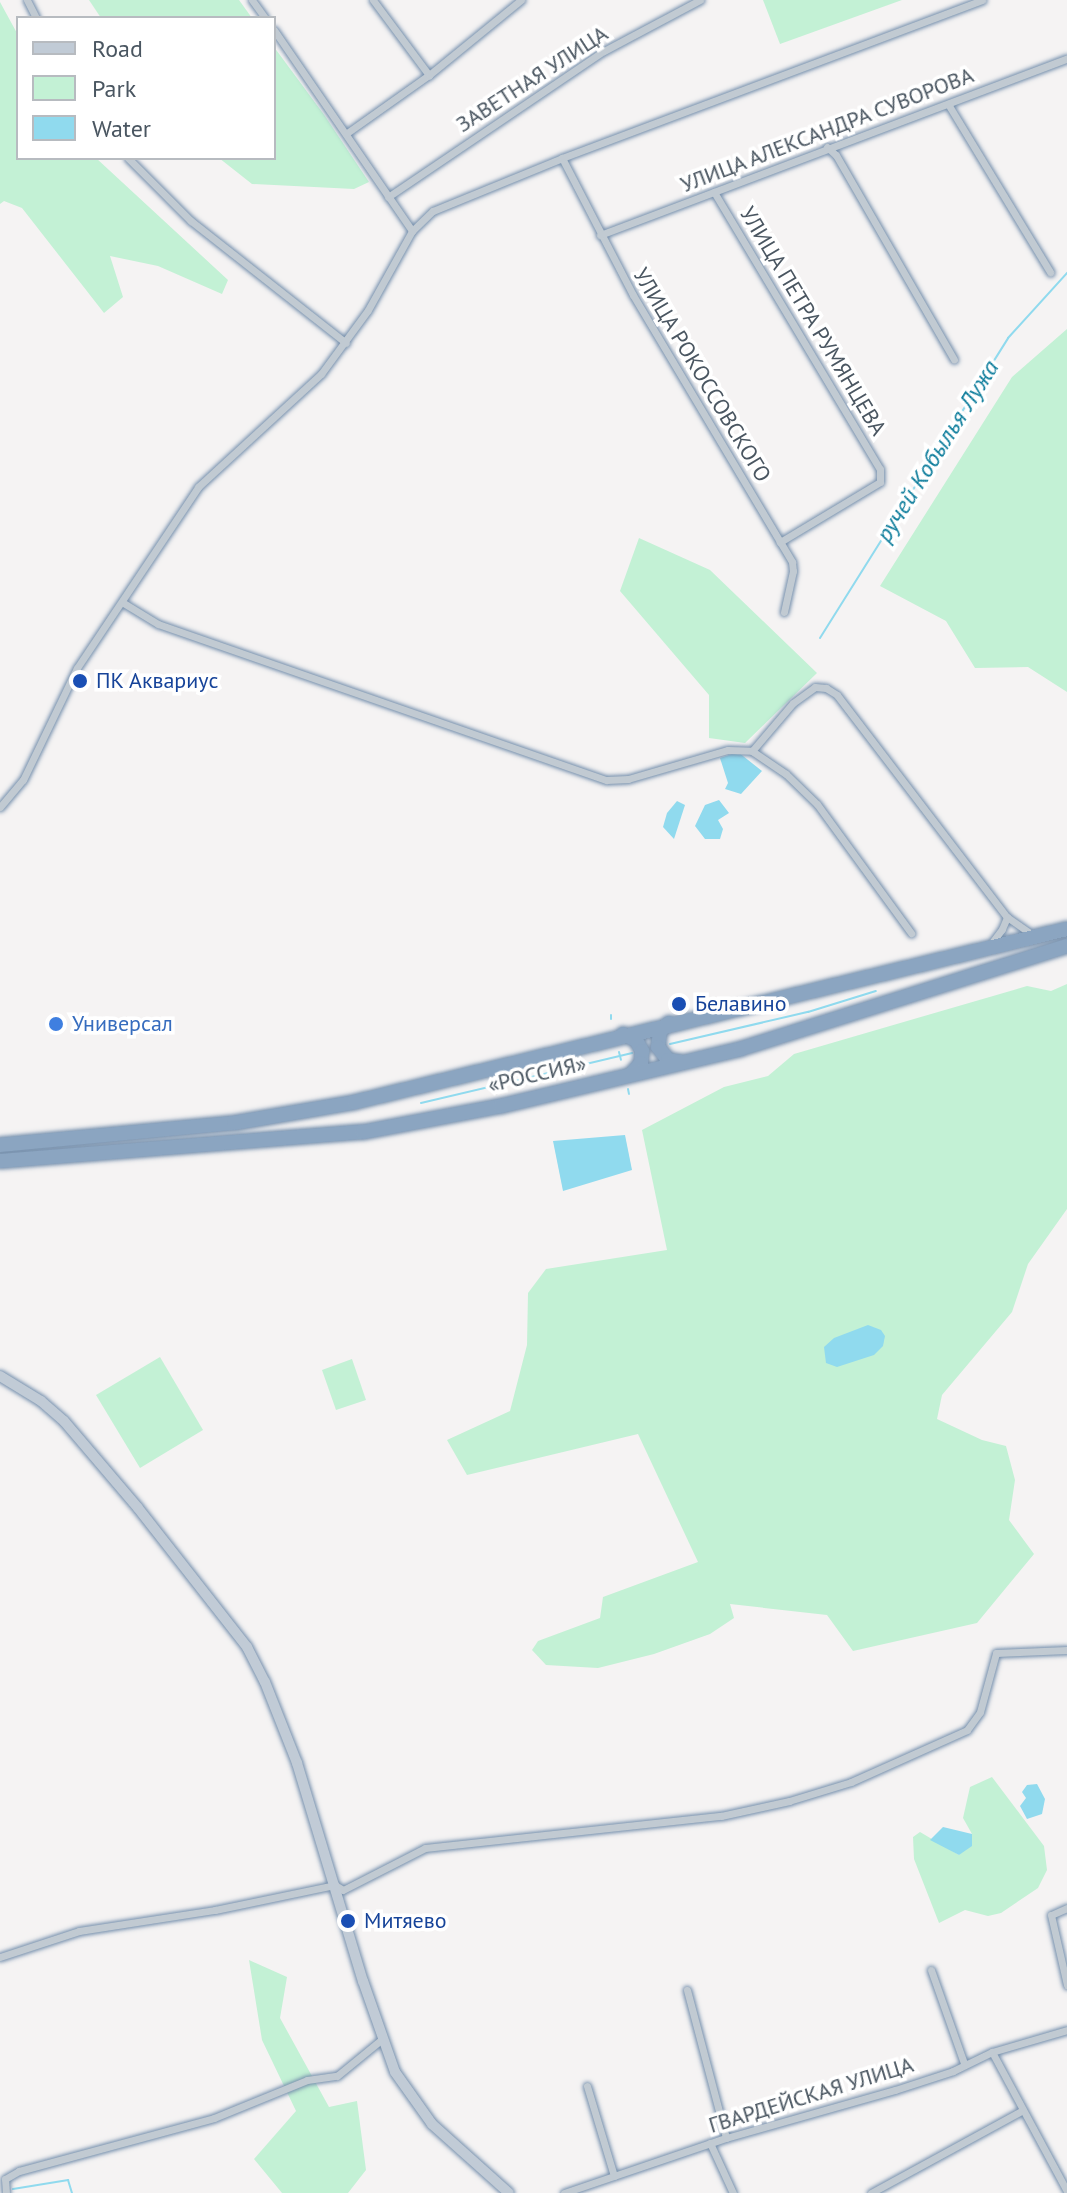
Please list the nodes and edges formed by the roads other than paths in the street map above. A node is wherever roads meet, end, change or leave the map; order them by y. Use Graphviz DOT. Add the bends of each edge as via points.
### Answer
graph roads {
  1 [pos="373,0"];
  2 [pos="700,0"];
  3 [pos="982,0"];
  4 [pos="517,1"];
  5 [pos="276,33"];
  6 [pos="1066,61"];
  7 [pos="429,75"];
  8 [pos="948,104"];
  9 [pos="347,133"];
  10 [pos="827,147"];
  11 [pos="562,158"];
  12 [pos="130,160"];
  13 [pos="714,192"];
  14 [pos="388,197"];
  15 [pos="412,231"];
  16 [pos="600,235"];
  17 [pos="1050,272"];
  18 [pos="346,343"];
  19 [pos="954,359"];
  20 [pos="780,542"];
  21 [pos="122,602"];
  22 [pos="784,612"];
  23 [pos="752,751"];
  24 [pos="0,807"];
  25 [pos="1007,917"];
  26 [pos="1067,929"];
  27 [pos="911,933"];
  28 [pos="1039,936"];
  29 [pos="1067,946"];
  30 [pos="983,949"];
  31 [pos="1067,954"];
  32 [pos="982,972"];
  33 [pos="669,1023"];
  34 [pos="622,1034"];
  35 [pos="683,1062"];
  36 [pos="627,1076"];
  37 [pos="0,1139"];
  38 [pos="84,1139"];
  39 [pos="0,1145"];
  40 [pos="0,1161"];
  41 [pos="0,1376"];
  42 [pos="1067,1650"];
  43 [pos="335,1885"];
  44 [pos="1067,1908"];
  45 [pos="0,1957"];
  46 [pos="931,1970"];
  47 [pos="1067,1985"];
  48 [pos="687,1990"];
  49 [pos="1067,2030"];
  50 [pos="382,2039"];
  51 [pos="992,2052"];
  52 [pos="964,2063"];
  53 [pos="587,2086"];
  54 [pos="1023,2110"];
  55 [pos="726,2138"];
  56 [pos="710,2143"];
  57 [pos="614,2176"];
  58 [pos="1066,2192"];
  59 [pos="6,2193"];
  60 [pos="509,2193"];
  61 [pos="564,2193"];
  62 [pos="733,2193"];
  63 [pos="871,2193"];
  1 -- 7 [label="street"];
  2 -- 14 [label="street, ЗАВЕТНАЯ УЛИЦА" via="604,51"];
  3 -- 11 [label="street"];
  4 -- 7 [label="street"];
  5 -- 9 [label="street"];
  6 -- 8 [label="street, УЛИЦА АЛЕКСАНДРА СУВОРОВА"];
  7 -- 9 [label="street"];
  8 -- 10 [label="street, УЛИЦА АЛЕКСАНДРА СУВОРОВА"];
  8 -- 17 [label="street"];
  9 -- 14 [label="street"];
  10 -- 13 [label="street, УЛИЦА АЛЕКСАНДРА СУВОРОВА"];
  10 -- 19 [label="street"];
  11 -- 15 [label="street" via="433,211"];
  11 -- 16 [label="street, УЛИЦА РОКОССОВСКОГО"];
  12 -- 18 [label="street" via="191,221"];
  13 -- 16 [label="street, УЛИЦА АЛЕКСАНДРА СУВОРОВА"];
  13 -- 20 [label="street, УЛИЦА ПЕТРА РУМЯНЦЕВА" via="880,469 880,482"];
  14 -- 15 [label="street"];
  15 -- 18 [label="street"];
  16 -- 20 [label="street, УЛИЦА РОКОССОВСКОГО"];
  18 -- 21 [label="street" via="311,384 198,487"];
  20 -- 22 [label="street, УЛИЦА РОКОССОВСКОГО" via="793,571"];
  21 -- 23 [label="street" via="158,624 607,780 628,779 728,750"];
  21 -- 24 [label="street" via="77,668 23,780"];
  23 -- 25 [label="street" via="793,703 815,687 837,695"];
  23 -- 27 [label="street" via="817,804"];
  25 -- 28 [label="street"];
  25 -- 30 [label="street"];
  26 -- 28 [label="highway, «РОССИЯ»"];
  28 -- 30 [label="highway, «РОССИЯ»"];
  29 -- 32 [label="highway, «РОССИЯ»"];
  30 -- 33 [label="highway, «РОССИЯ»"];
  31 -- 32 [label="highway" via="1004,973"];
  32 -- 35 [label="highway, «РОССИЯ»"];
  33 -- 34 [label="highway, «РОССИЯ»"];
  33 -- 35 [label="highway" via="660,1031 658,1047 668,1060"];
  34 -- 36 [label="highway" via="636,1040 643,1054 640,1066"];
  34 -- 38 [label="highway, «РОССИЯ»" via="355,1102 242,1122"];
  35 -- 36 [label="highway, «РОССИЯ»"];
  36 -- 40 [label="highway, «РОССИЯ»" via="363,1132"];
  37 -- 38 [label="highway"];
  38 -- 39 [label="highway, «РОССИЯ»"];
  41 -- 43 [label="street" via="64,1421 241,1639 265,1682 297,1763"];
  42 -- 43 [label="street" via="996,1653 980,1712 967,1730 851,1782 721,1816 425,1848 343,1890"];
  43 -- 45 [label="street" via="79,1931"];
  43 -- 50 [label="street"];
  44 -- 47 [label="street" via="1051,1915"];
  46 -- 52 [label="street"];
  48 -- 55 [label="street"];
  49 -- 51 [label="street, ГВАРДЕЙСКАЯ УЛИЦА"];
  50 -- 59 [label="street" via="337,2076 307,2080 214,2118 19,2171 5,2179"];
  50 -- 60 [label="street" via="395,2072 421,2112"];
  51 -- 52 [label="street, ГВАРДЕЙСКАЯ УЛИЦА"];
  51 -- 54 [label="street"];
  52 -- 55 [label="street, ГВАРДЕЙСКАЯ УЛИЦА" via="895,2090"];
  53 -- 57 [label="street"];
  54 -- 58 [label="street"];
  54 -- 63 [label="street"];
  55 -- 56 [label="street, ГВАРДЕЙСКАЯ УЛИЦА"];
  56 -- 57 [label="street, ГВАРДЕЙСКАЯ УЛИЦА"];
  56 -- 62 [label="street"];
  57 -- 61 [label="street, ГВАРДЕЙСКАЯ УЛИЦА"];
}
